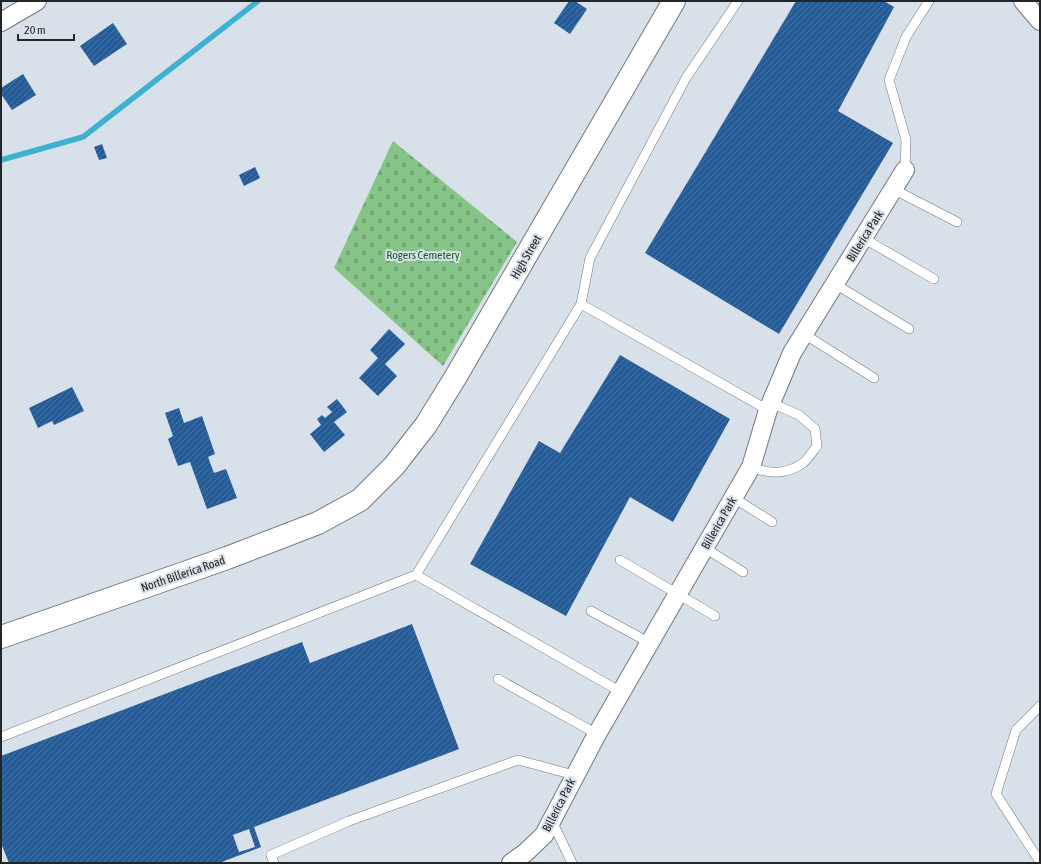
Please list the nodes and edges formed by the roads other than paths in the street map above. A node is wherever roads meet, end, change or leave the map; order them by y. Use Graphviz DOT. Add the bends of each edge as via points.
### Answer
graph roads {
  1 [pos="37,1"];
  2 [pos="674,1"];
  3 [pos="738,1"];
  4 [pos="929,1"];
  5 [pos="1023,1"];
  6 [pos="1040,21"];
  7 [pos="1,22"];
  8 [pos="905,170"];
  9 [pos="893,189"];
  10 [pos="957,222"];
  11 [pos="863,238"];
  12 [pos="934,279"];
  13 [pos="835,284"];
  14 [pos="581,304"];
  15 [pos="909,329"];
  16 [pos="804,334"];
  17 [pos="874,378"];
  18 [pos="769,406"];
  19 [pos="751,468"];
  20 [pos="734,498"];
  21 [pos="360,500"];
  22 [pos="772,522"];
  23 [pos="705,548"];
  24 [pos="620,560"];
  25 [pos="743,572"];
  26 [pos="416,575"];
  27 [pos="678,595"];
  28 [pos="592,611"];
  29 [pos="715,616"];
  30 [pos="1,637"];
  31 [pos="650,643"];
  32 [pos="498,679"];
  33 [pos="621,692"];
  34 [pos="1040,706"];
  35 [pos="597,734"];
  36 [pos="1,736"];
  37 [pos="574,775"];
  38 [pos="551,819"];
  39 [pos="1040,862"];
  40 [pos="274,863"];
  41 [pos="511,863"];
  42 [pos="572,863"];
  1 -- 7 [label="street"];
  2 -- 21 [label="main road, High Street" via="426,425 394,466"];
  3 -- 14 [label="lane" via="686,78 590,258"];
  4 -- 8 [label="lane" via="906,37 889,80 906,140"];
  5 -- 6 [label="street"];
  8 -- 9 [label="street, Billerica Park"];
  9 -- 10 [label="lane"];
  9 -- 11 [label="street, Billerica Park"];
  11 -- 12 [label="lane"];
  11 -- 13 [label="street, Billerica Park"];
  13 -- 15 [label="lane"];
  13 -- 16 [label="street, Billerica Park"];
  14 -- 18 [label="lane"];
  14 -- 26 [label="lane"];
  16 -- 17 [label="lane"];
  16 -- 18 [label="street, Billerica Park" via="792,353"];
  18 -- 19 [label="street, Billerica Park"];
  18 -- 19 [label="lane" via="799,415 815,429 817,446 803,463 784,472 764,472"];
  19 -- 20 [label="street, Billerica Park"];
  20 -- 22 [label="lane"];
  20 -- 23 [label="street, Billerica Park"];
  21 -- 30 [label="main road, North Billerica Road" via="318,523 235,555"];
  23 -- 25 [label="lane"];
  23 -- 27 [label="street, Billerica Park"];
  24 -- 27 [label="lane"];
  26 -- 33 [label="lane"];
  26 -- 36 [label="lane"];
  27 -- 29 [label="lane"];
  27 -- 31 [label="street, Billerica Park"];
  28 -- 31 [label="lane"];
  31 -- 33 [label="street, Billerica Park"];
  32 -- 35 [label="lane"];
  33 -- 35 [label="street, Billerica Park"];
  34 -- 39 [label="lane" via="1016,730 996,794"];
  35 -- 37 [label="street, Billerica Park"];
  37 -- 38 [label="street, Billerica Park"];
  37 -- 40 [label="lane" via="518,760 349,821 271,856"];
  38 -- 41 [label="street, Billerica Park" via="544,835"];
  38 -- 42 [label="lane"];
}
